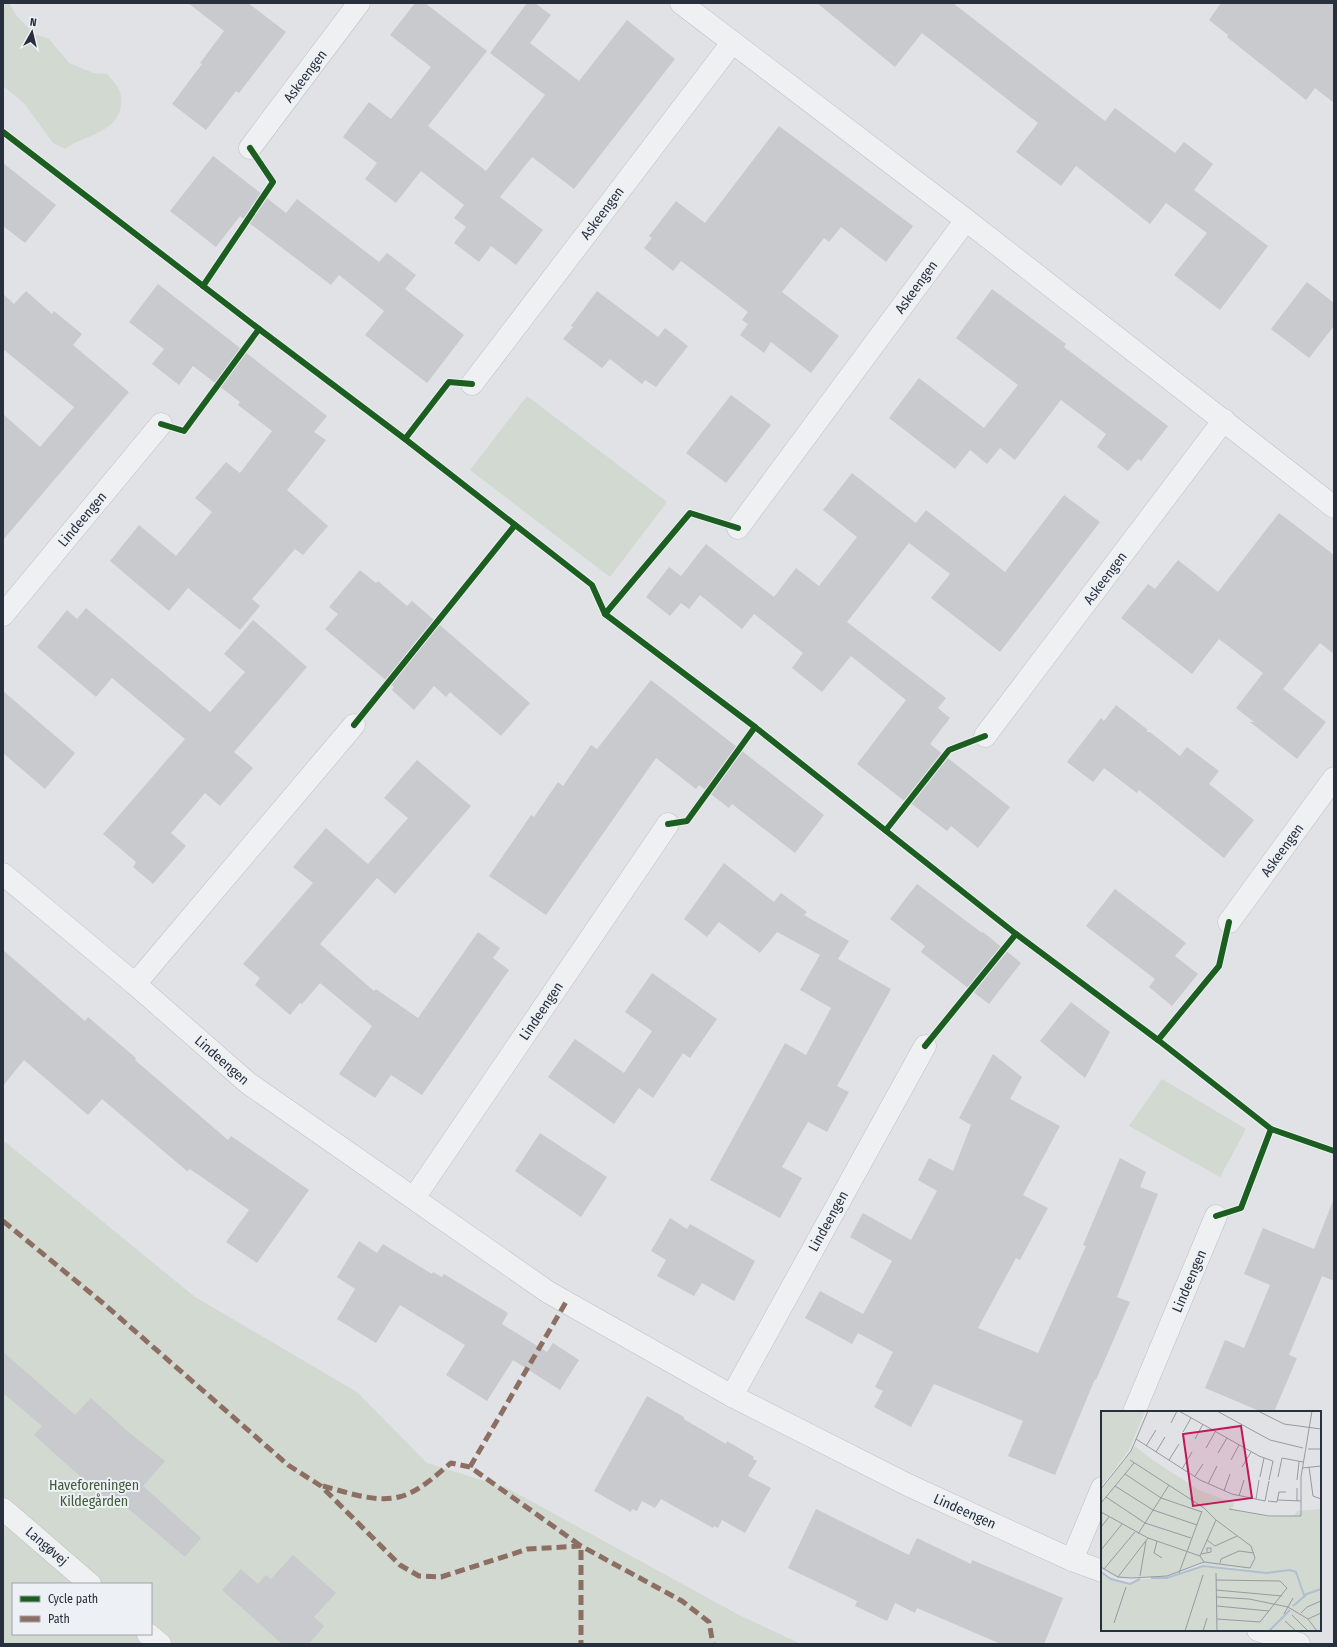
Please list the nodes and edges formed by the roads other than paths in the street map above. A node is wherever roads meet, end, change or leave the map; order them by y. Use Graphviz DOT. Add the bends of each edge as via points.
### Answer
graph roads {
  1 [pos="359,3"];
  2 [pos="681,3"];
  3 [pos="732,43"];
  4 [pos="250,148"];
  5 [pos="966,220"];
  6 [pos="472,384"];
  7 [pos="1224,420"];
  8 [pos="160,424"];
  9 [pos="1334,507"];
  10 [pos="738,528"];
  11 [pos="3,615"];
  12 [pos="354,725"];
  13 [pos="985,736"];
  14 [pos="1334,778"];
  15 [pos="668,824"];
  16 [pos="3,874"];
  17 [pos="1230,922"];
  18 [pos="135,984"];
  19 [pos="925,1046"];
  20 [pos="414,1198"];
  21 [pos="1216,1216"];
  22 [pos="732,1396"];
  23 [pos="1134,1411"];
  24 [pos="1101,1490"];
  25 [pos="3,1509"];
  26 [pos="1072,1560"];
  27 [pos="1101,1571"];
  28 [pos="89,1583"];
  29 [pos="1261,1631"];
  30 [pos="149,1635"];
  31 [pos="160,1644"];
  32 [pos="1299,1644"];
  1 -- 4 [label="street, Askeengen"];
  2 -- 3 [label="street"];
  3 -- 5 [label="street"];
  3 -- 6 [label="street, Askeengen"];
  5 -- 7 [label="street"];
  5 -- 10 [label="street, Askeengen"];
  7 -- 9 [label="street"];
  7 -- 13 [label="street, Askeengen"];
  8 -- 11 [label="street, Lindeengen"];
  12 -- 18 [label="street"];
  14 -- 17 [label="street, Askeengen"];
  15 -- 20 [label="street, Lindeengen"];
  16 -- 18 [label="street, Lindeengen"];
  18 -- 20 [label="street, Lindeengen" via="248,1083"];
  19 -- 22 [label="street, Lindeengen"];
  20 -- 22 [label="street, Lindeengen" via="548,1292"];
  21 -- 23 [label="street, Lindeengen"];
  22 -- 26 [label="street, Lindeengen" via="908,1485"];
  24 -- 26 [label="street"];
  25 -- 28 [label="street, Langøvej"];
  26 -- 27 [label="street, Lindeengen"];
  29 -- 32 [label="street"];
  30 -- 31 [label="street"];
}
